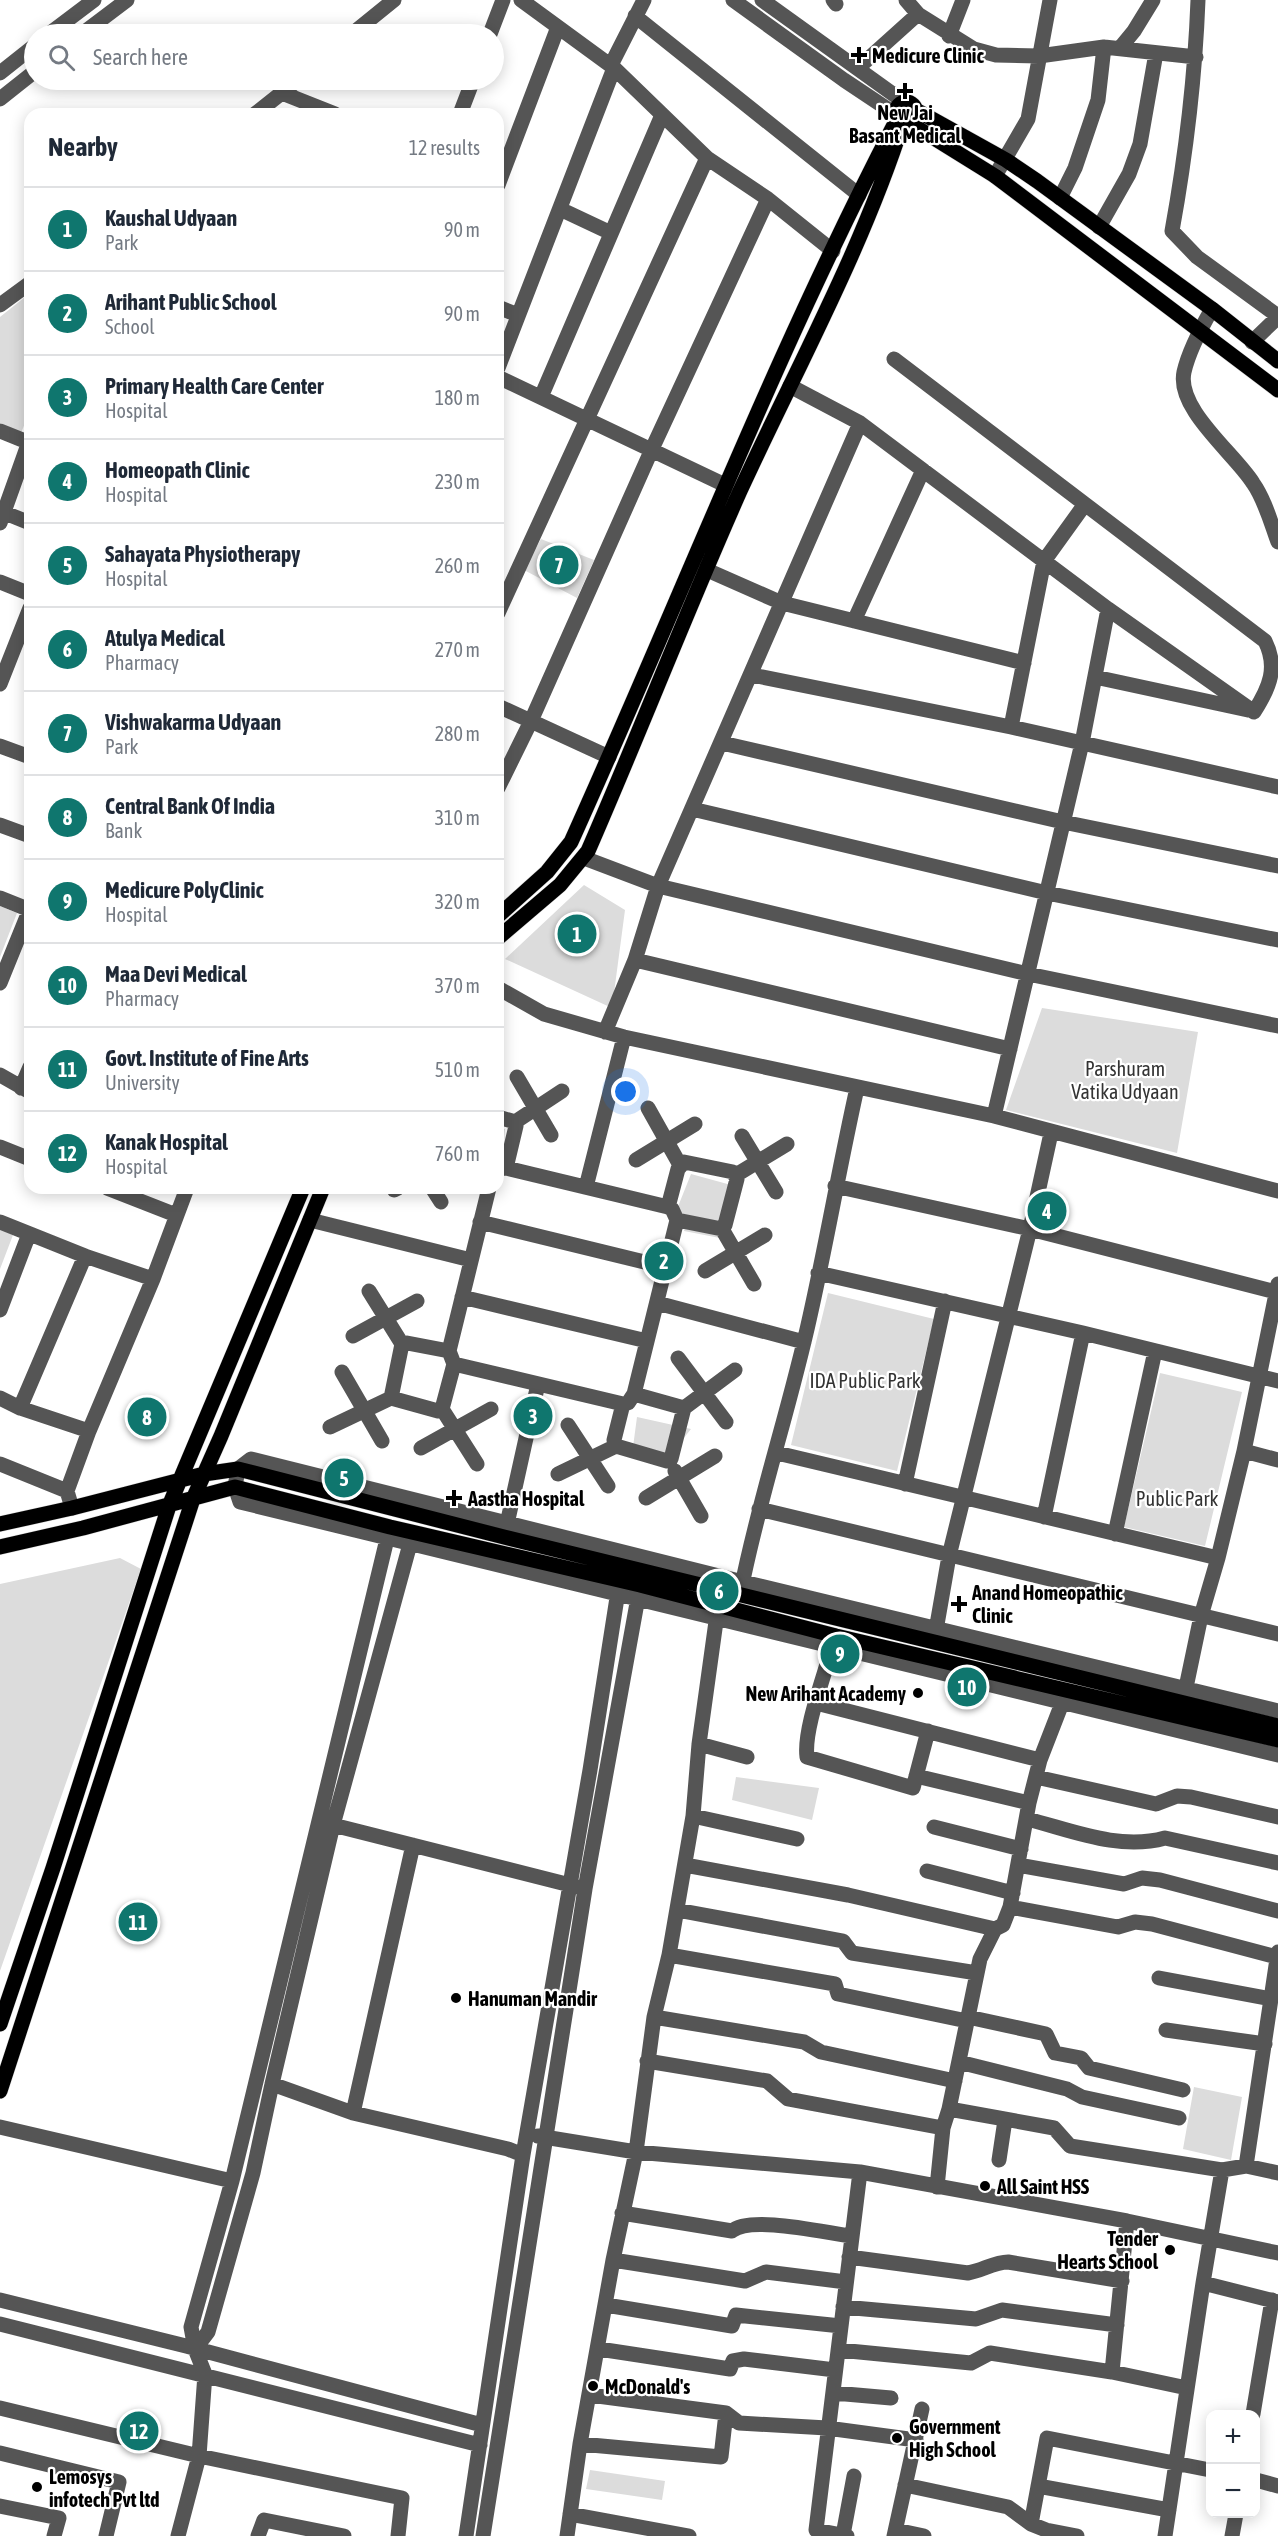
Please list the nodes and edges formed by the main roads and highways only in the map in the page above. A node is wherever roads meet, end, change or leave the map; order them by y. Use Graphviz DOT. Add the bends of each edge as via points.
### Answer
graph roads {
  1 [pos="904,115"];
  2 [pos="1278,361"];
  3 [pos="1278,390"];
  4 [pos="504,911"];
  5 [pos="504,933"];
  6 [pos="300,1194"];
  7 [pos="321,1194"];
  8 [pos="204,1474"];
  9 [pos="178,1482"];
  10 [pos="193,1499"];
  11 [pos="169,1506"];
  12 [pos="0,1524"];
  13 [pos="0,1547"];
  14 [pos="620,1580"];
  15 [pos="640,1585"];
  16 [pos="1067,1689"];
  17 [pos="1278,1726"];
  18 [pos="1278,1740"];
  19 [pos="0,2024"];
  20 [pos="0,2091"];
  1 -- 2 [label="main road" via="1006,160"];
  1 -- 3 [label="main road" via="995,176"];
  1 -- 4 [label="main road" via="859,195 725,485 571,842 548,872"];
  1 -- 5 [label="main road" via="890,161 740,492 584,858 560,885"];
  6 -- 9 [label="main road"];
  7 -- 8 [label="main road"];
  8 -- 9 [label="main road"];
  8 -- 10 [label="main road"];
  8 -- 14 [label="main road" via="238,1469 506,1530"];
  9 -- 11 [label="main road"];
  9 -- 12 [label="main road"];
  10 -- 11 [label="main road"];
  10 -- 14 [label="main road" via="235,1487"];
  10 -- 20 [label="main road"];
  11 -- 13 [label="main road"];
  11 -- 19 [label="main road"];
  14 -- 15 [label="main road"];
  15 -- 16 [label="main road" via="718,1611 834,1641"];
  15 -- 16 [label="main road" via="741,1588 935,1635"];
  16 -- 17 [label="main road" via="1184,1695"];
  16 -- 18 [label="main road"];
}
